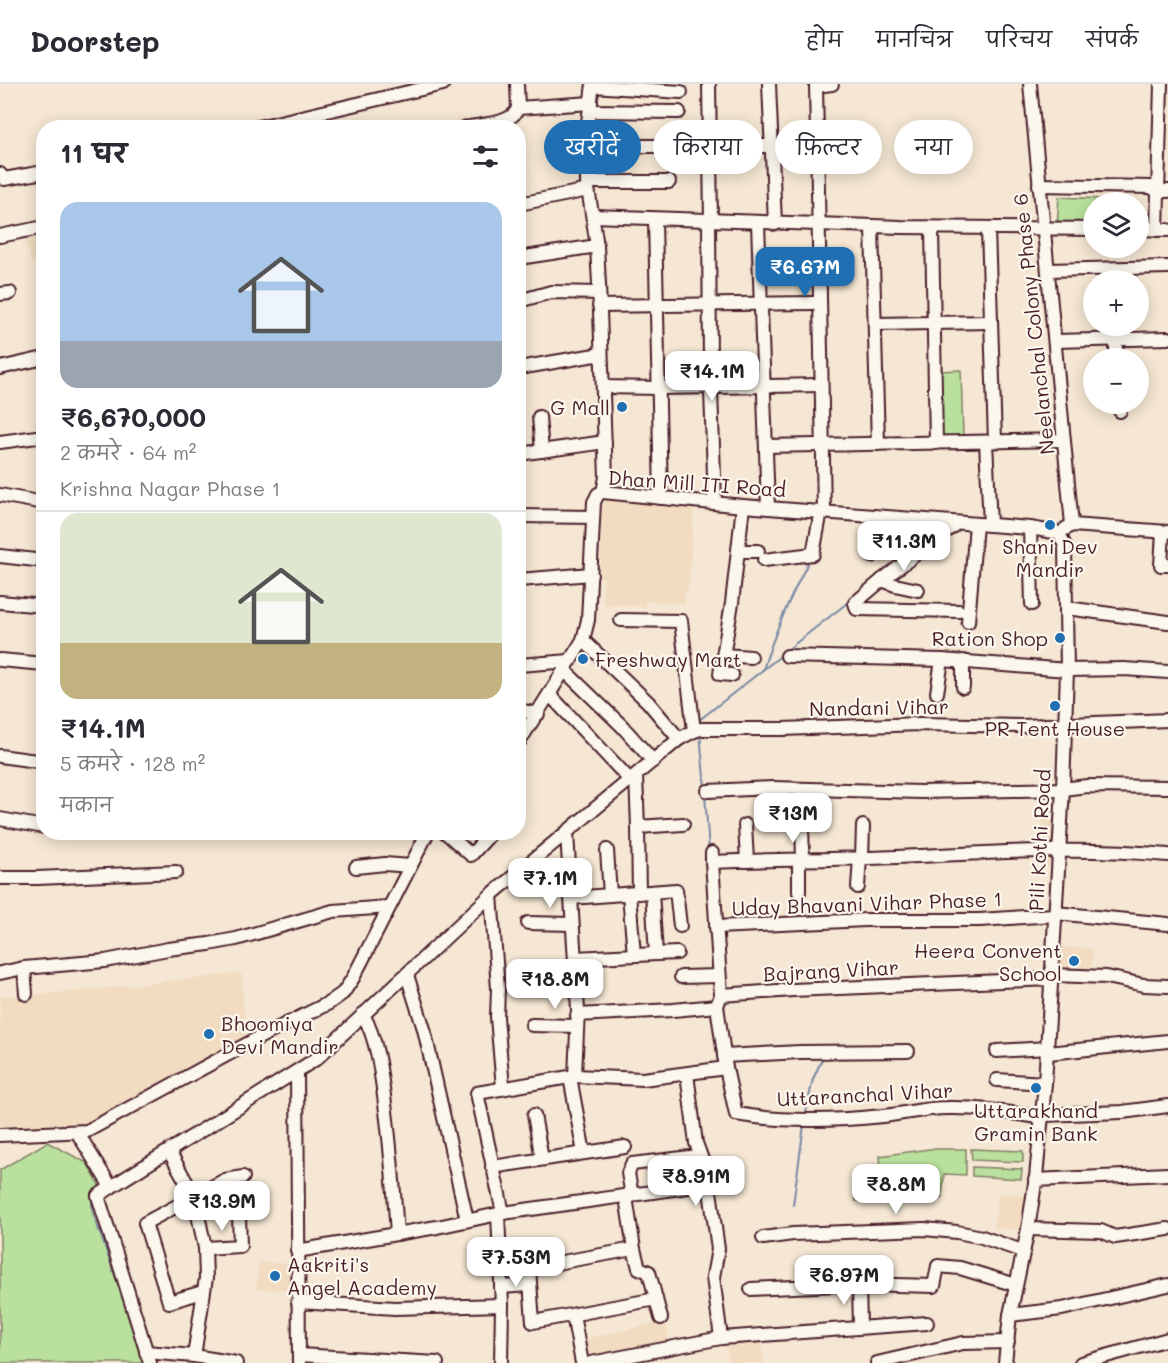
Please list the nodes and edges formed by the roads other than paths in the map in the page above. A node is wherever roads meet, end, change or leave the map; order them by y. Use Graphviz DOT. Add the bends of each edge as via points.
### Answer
graph roads {
  1 [pos="443,84"];
  2 [pos="517,84"];
  3 [pos="709,84"];
  4 [pos="769,84"];
  5 [pos="832,84"];
  6 [pos="1030,84"];
  7 [pos="1161,84"];
  8 [pos="593,85"];
  9 [pos="816,85"];
  10 [pos="681,92"];
  11 [pos="591,107"];
  12 [pos="518,108"];
  13 [pos="679,112"];
  14 [pos="288,120"];
  15 [pos="504,120"];
  16 [pos="589,120"];
  17 [pos="710,120"];
  18 [pos="763,146"];
  19 [pos="772,146"];
  20 [pos="36,173"];
  21 [pos="0,174"];
  22 [pos="587,174"];
  23 [pos="710,174"];
  24 [pos="669,182"];
  25 [pos="588,186"];
  26 [pos="1039,189"];
  27 [pos="1163,191"];
  28 [pos="526,202"];
  29 [pos="593,216"];
  30 [pos="655,219"];
  31 [pos="710,220"];
  32 [pos="758,223"];
  33 [pos="776,224"];
  34 [pos="818,225"];
  35 [pos="872,227"];
  36 [pos="932,228"];
  37 [pos="36,229"];
  38 [pos="988,229"];
  39 [pos="1043,229"];
  40 [pos="1083,229"];
  41 [pos="1162,230"];
  42 [pos="0,236"];
  43 [pos="597,246"];
  44 [pos="526,257"];
  45 [pos="1168,267"];
  46 [pos="1048,270"];
  47 [pos="1143,270"];
  48 [pos="1083,272"];
  49 [pos="599,292"];
  50 [pos="526,299"];
  51 [pos="813,303"];
  52 [pos="709,304"];
  53 [pos="761,304"];
  54 [pos="599,306"];
  55 [pos="658,306"];
  56 [pos="991,322"];
  57 [pos="933,323"];
  58 [pos="876,324"];
  59 [pos="1113,336"];
  60 [pos="1168,338"];
  61 [pos="1114,339"];
  62 [pos="1056,341"];
  63 [pos="1115,348"];
  64 [pos="601,354"];
  65 [pos="36,360"];
  66 [pos="526,367"];
  67 [pos="0,368"];
  68 [pos="820,385"];
  69 [pos="763,386"];
  70 [pos="603,387"];
  71 [pos="711,387"];
  72 [pos="659,388"];
  73 [pos="539,417"];
  74 [pos="36,437"];
  75 [pos="1064,440"];
  76 [pos="0,442"];
  77 [pos="605,442"];
  78 [pos="991,442"];
  79 [pos="936,443"];
  80 [pos="821,444"];
  81 [pos="878,444"];
  82 [pos="766,446"];
  83 [pos="542,451"];
  84 [pos="526,453"];
  85 [pos="603,492"];
  86 [pos="0,495"];
  87 [pos="661,498"];
  88 [pos="36,502"];
  89 [pos="715,504"];
  90 [pos="743,506"];
  91 [pos="768,508"];
  92 [pos="823,512"];
  93 [pos="526,516"];
  94 [pos="874,516"];
  95 [pos="593,517"];
  96 [pos="957,523"];
  97 [pos="976,524"];
  98 [pos="990,525"];
  99 [pos="1072,525"];
  100 [pos="1030,528"];
  101 [pos="1059,532"];
  102 [pos="1166,532"];
  103 [pos="738,550"];
  104 [pos="0,556"];
  105 [pos="872,556"];
  106 [pos="36,560"];
  107 [pos="1168,565"];
  108 [pos="591,574"];
  109 [pos="526,579"];
  110 [pos="882,580"];
  111 [pos="918,590"];
  112 [pos="0,602"];
  113 [pos="1032,604"];
  114 [pos="36,605"];
  115 [pos="1067,608"];
  116 [pos="958,611"];
  117 [pos="621,621"];
  118 [pos="968,622"];
  119 [pos="1168,622"];
  120 [pos="583,640"];
  121 [pos="724,655"];
  122 [pos="787,656"];
  123 [pos="752,657"];
  124 [pos="0,660"];
  125 [pos="942,660"];
  126 [pos="963,661"];
  127 [pos="36,663"];
  128 [pos="526,665"];
  129 [pos="567,665"];
  130 [pos="1067,670"];
  131 [pos="1168,672"];
  132 [pos="732,675"];
  133 [pos="963,687"];
  134 [pos="937,693"];
  135 [pos="550,696"];
  136 [pos="526,711"];
  137 [pos="538,714"];
  138 [pos="1168,720"];
  139 [pos="1065,724"];
  140 [pos="693,727"];
  141 [pos="526,732"];
  142 [pos="678,738"];
  143 [pos="0,756"];
  144 [pos="652,760"];
  145 [pos="36,761"];
  146 [pos="631,778"];
  147 [pos="1168,787"];
  148 [pos="1063,789"];
  149 [pos="708,791"];
  150 [pos="0,819"];
  151 [pos="683,824"];
  152 [pos="36,825"];
  153 [pos="745,825"];
  154 [pos="863,826"];
  155 [pos="638,827"];
  156 [pos="802,827"];
  157 [pos="567,832"];
  158 [pos="424,840"];
  159 [pos="454,840"];
  160 [pos="485,840"];
  161 [pos="607,850"];
  162 [pos="1059,851"];
  163 [pos="1168,855"];
  164 [pos="801,858"];
  165 [pos="861,858"];
  166 [pos="747,861"];
  167 [pos="410,866"];
  168 [pos="356,867"];
  169 [pos="176,872"];
  170 [pos="0,878"];
  171 [pos="858,887"];
  172 [pos="652,892"];
  173 [pos="799,892"];
  174 [pos="634,893"];
  175 [pos="491,895"];
  176 [pos="610,895"];
  177 [pos="571,898"];
  178 [pos="389,907"];
  179 [pos="1054,914"];
  180 [pos="528,923"];
  181 [pos="572,924"];
  182 [pos="1168,924"];
  183 [pos="680,926"];
  184 [pos="716,927"];
  185 [pos="677,953"];
  186 [pos="656,954"];
  187 [pos="634,955"];
  188 [pos="575,958"];
  189 [pos="24,968"];
  190 [pos="0,973"];
  191 [pos="406,975"];
  192 [pos="531,975"];
  193 [pos="576,976"];
  194 [pos="719,976"];
  195 [pos="681,977"];
  196 [pos="1051,977"];
  197 [pos="1168,986"];
  198 [pos="26,994"];
  199 [pos="719,1001"];
  200 [pos="363,1014"];
  201 [pos="577,1021"];
  202 [pos="532,1025"];
  203 [pos="1168,1041"];
  204 [pos="908,1051"];
  205 [pos="997,1051"];
  206 [pos="1048,1051"];
  207 [pos="725,1062"];
  208 [pos="297,1072"];
  209 [pos="687,1074"];
  210 [pos="573,1076"];
  211 [pos="997,1080"];
  212 [pos="1046,1083"];
  213 [pos="503,1088"];
  214 [pos="1168,1106"];
  215 [pos="534,1115"];
  216 [pos="1043,1117"];
  217 [pos="77,1132"];
  218 [pos="0,1135"];
  219 [pos="625,1147"];
  220 [pos="170,1151"];
  221 [pos="584,1153"];
  222 [pos="699,1156"];
  223 [pos="542,1159"];
  224 [pos="492,1167"];
  225 [pos="1168,1174"];
  226 [pos="243,1177"];
  227 [pos="1035,1180"];
  228 [pos="709,1184"];
  229 [pos="111,1188"];
  230 [pos="194,1196"];
  231 [pos="629,1196"];
  232 [pos="500,1214"];
  233 [pos="239,1216"];
  234 [pos="467,1220"];
  235 [pos="1028,1229"];
  236 [pos="1168,1229"];
  237 [pos="397,1234"];
  238 [pos="763,1238"];
  239 [pos="205,1248"];
  240 [pos="634,1249"];
  241 [pos="297,1251"];
  242 [pos="1022,1251"];
  243 [pos="529,1284"];
  244 [pos="859,1284"];
  245 [pos="1168,1284"];
  246 [pos="1016,1285"];
  247 [pos="501,1287"];
  248 [pos="751,1289"];
  249 [pos="203,1292"];
  250 [pos="656,1299"];
  251 [pos="298,1302"];
  252 [pos="502,1305"];
  253 [pos="573,1315"];
  254 [pos="1010,1316"];
  255 [pos="661,1318"];
  256 [pos="927,1323"];
  257 [pos="860,1327"];
  258 [pos="721,1338"];
  259 [pos="1168,1339"];
  260 [pos="1008,1342"];
  261 [pos="194,1356"];
  262 [pos="148,1358"];
  263 [pos="299,1359"];
  264 [pos="236,1363"];
  265 [pos="436,1363"];
  266 [pos="501,1363"];
  267 [pos="582,1363"];
  268 [pos="591,1363"];
  269 [pos="877,1363"];
  270 [pos="1005,1363"];
  271 [pos="1081,1363"];
  1 -- 14 [label="street"];
  2 -- 12 [label="street"];
  3 -- 17 [label="street"];
  4 -- 19 [label="street"];
  5 -- 9 [label="street"];
  6 -- 26 [label="street, Neelanchal Colony Phase 6"];
  7 -- 27 [label="street"];
  8 -- 10 [label="street"];
  8 -- 11 [label="street"];
  9 -- 34 [label="street"];
  11 -- 12 [label="street"];
  11 -- 13 [label="street"];
  11 -- 16 [label="street"];
  12 -- 15 [label="street" via="516,114"];
  18 -- 19 [label="street"];
  19 -- 33 [label="street"];
  20 -- 21 [label="street" via="4,179"];
  22 -- 25 [label="street"];
  23 -- 31 [label="street"];
  24 -- 25 [label="street"];
  25 -- 28 [label="street"];
  25 -- 29 [label="street"];
  26 -- 27 [label="street" via="1151,195"];
  26 -- 39 [label="street, Neelanchal Colony Phase 6"];
  27 -- 41 [label="street"];
  29 -- 30 [label="street"];
  29 -- 43 [label="street"];
  30 -- 31 [label="street"];
  30 -- 55 [label="street"];
  31 -- 32 [label="street"];
  31 -- 52 [label="street"];
  32 -- 33 [label="street"];
  32 -- 53 [label="street"];
  33 -- 34 [label="street"];
  34 -- 35 [label="street"];
  34 -- 68 [label="street"];
  35 -- 36 [label="street"];
  35 -- 58 [label="street"];
  36 -- 38 [label="street"];
  36 -- 57 [label="street"];
  37 -- 42 [label="street"];
  38 -- 39 [label="street"];
  38 -- 56 [label="street"];
  39 -- 40 [label="street"];
  39 -- 46 [label="street, Neelanchal Colony Phase 6"];
  43 -- 44 [label="street"];
  43 -- 49 [label="street"];
  45 -- 47 [label="street"];
  46 -- 48 [label="street"];
  46 -- 62 [label="street, Neelanchal Colony Phase 6"];
  49 -- 50 [label="street" via="551,292"];
  49 -- 54 [label="street"];
  51 -- 53 [label="street"];
  52 -- 53 [label="street"];
  52 -- 55 [label="street"];
  52 -- 71 [label="street"];
  53 -- 69 [label="street"];
  54 -- 55 [label="street"];
  54 -- 64 [label="street"];
  55 -- 72 [label="street"];
  56 -- 57 [label="street"];
  56 -- 78 [label="street"];
  57 -- 58 [label="street"];
  57 -- 79 [label="street"];
  58 -- 81 [label="street"];
  59 -- 61 [label="street"];
  60 -- 61 [label="street"];
  61 -- 62 [label="street"];
  61 -- 63 [label="street"];
  62 -- 75 [label="street, Neelanchal Colony Phase 6"];
  64 -- 66 [label="street"];
  64 -- 70 [label="street"];
  65 -- 67 [label="street"];
  68 -- 69 [label="street"];
  68 -- 80 [label="street"];
  69 -- 71 [label="street"];
  69 -- 82 [label="street"];
  70 -- 72 [label="street"];
  70 -- 77 [label="street"];
  71 -- 72 [label="street"];
  71 -- 89 [label="street"];
  72 -- 87 [label="street"];
  73 -- 83 [label="street"];
  74 -- 76 [label="street"];
  75 -- 78 [label="street"];
  75 -- 99 [label="street, Neelanchal Colony Phase 6"];
  77 -- 83 [label="street"];
  77 -- 85 [label="street"];
  78 -- 79 [label="street"];
  78 -- 98 [label="street"];
  79 -- 81 [label="street"];
  80 -- 81 [label="street"];
  80 -- 82 [label="street"];
  80 -- 92 [label="street"];
  82 -- 91 [label="street"];
  83 -- 84 [label="street"];
  85 -- 87 [label="street, Dhan Mill ITI Road"];
  85 -- 95 [label="street, Dhan Mill ITI Road" via="597,494"];
  86 -- 88 [label="street"];
  87 -- 89 [label="street, Dhan Mill ITI Road"];
  89 -- 90 [label="street, Dhan Mill ITI Road"];
  90 -- 91 [label="street, Dhan Mill ITI Road"];
  90 -- 103 [label="street"];
  91 -- 92 [label="street, Dhan Mill ITI Road"];
  92 -- 94 [label="street, Dhan Mill ITI Road"];
  92 -- 103 [label="street" via="813,554 761,556"];
  93 -- 95 [label="street"];
  94 -- 96 [label="street, Dhan Mill ITI Road"];
  94 -- 105 [label="street"];
  95 -- 108 [label="street, Dhan Mill ITI Road"];
  96 -- 97 [label="street, Dhan Mill ITI Road"];
  96 -- 110 [label="street"];
  97 -- 98 [label="street, Dhan Mill ITI Road"];
  97 -- 118 [label="street"];
  98 -- 100 [label="street, Dhan Mill ITI Road"];
  99 -- 101 [label="street"];
  99 -- 102 [label="street"];
  100 -- 101 [label="street, Dhan Mill ITI Road"];
  100 -- 113 [label="street"];
  101 -- 115 [label="street, Pili Kothi Road" via="1065,546"];
  102 -- 107 [label="street" via="1161,565"];
  103 -- 121 [label="street"];
  104 -- 106 [label="street"];
  108 -- 109 [label="street"];
  108 -- 120 [label="street, Dhan Mill ITI Road"];
  110 -- 111 [label="street"];
  110 -- 116 [label="street" via="855,603 857,609"];
  112 -- 114 [label="street"];
  115 -- 119 [label="street"];
  115 -- 130 [label="street, Pili Kothi Road"];
  117 -- 140 [label="street" via="681,621"];
  120 -- 129 [label="street, Dhan Mill ITI Road"];
  120 -- 142 [label="street" via="648,702"];
  121 -- 123 [label="street"];
  121 -- 132 [label="street" via="720,674"];
  122 -- 125 [label="street"];
  124 -- 127 [label="street"];
  125 -- 126 [label="street"];
  125 -- 134 [label="street"];
  126 -- 130 [label="street"];
  126 -- 133 [label="street"];
  128 -- 129 [label="street"];
  129 -- 135 [label="street, Dhan Mill ITI Road"];
  129 -- 144 [label="street"];
  130 -- 131 [label="street"];
  130 -- 139 [label="street, Pili Kothi Road"];
  135 -- 137 [label="street, Dhan Mill ITI Road"];
  135 -- 146 [label="street"];
  136 -- 137 [label="street"];
  137 -- 141 [label="street, Dhan Mill ITI Road"];
  138 -- 139 [label="street, Nandani Vihar"];
  139 -- 140 [label="street, Nandani Vihar"];
  139 -- 148 [label="street, Pili Kothi Road"];
  140 -- 142 [label="street"];
  142 -- 144 [label="street"];
  143 -- 145 [label="street"];
  144 -- 146 [label="street"];
  146 -- 155 [label="street"];
  146 -- 157 [label="street"];
  147 -- 148 [label="street"];
  148 -- 149 [label="street"];
  148 -- 162 [label="street, Pili Kothi Road"];
  150 -- 152 [label="street"];
  151 -- 155 [label="street"];
  153 -- 166 [label="street"];
  154 -- 165 [label="street"];
  155 -- 174 [label="street"];
  156 -- 164 [label="street"];
  157 -- 175 [label="street"];
  157 -- 177 [label="street"];
  158 -- 167 [label="street"];
  159 -- 160 [label="street" via="471,855"];
  161 -- 176 [label="street"];
  162 -- 163 [label="street"];
  162 -- 165 [label="street"];
  162 -- 179 [label="street, Pili Kothi Road"];
  164 -- 165 [label="street"];
  164 -- 166 [label="street"];
  164 -- 173 [label="street"];
  165 -- 171 [label="street"];
  166 -- 184 [label="street" via="712,858"];
  167 -- 168 [label="street"];
  167 -- 178 [label="street"];
  169 -- 170 [label="street"];
  172 -- 174 [label="street"];
  172 -- 183 [label="street" via="676,890"];
  172 -- 186 [label="street"];
  174 -- 176 [label="street"];
  174 -- 187 [label="street"];
  175 -- 191 [label="street"];
  175 -- 213 [label="street"];
  176 -- 177 [label="street"];
  177 -- 181 [label="street"];
  178 -- 189 [label="street" via="333,911 209,944 105,961"];
  178 -- 217 [label="street" via="343,993 87,1131"];
  179 -- 182 [label="street, Uday Bhavani Vihar Phase 1"];
  179 -- 184 [label="street, Uday Bhavani Vihar Phase 1" via="980,920 866,920"];
  179 -- 196 [label="street, Pili Kothi Road"];
  180 -- 181 [label="street"];
  181 -- 188 [label="street"];
  184 -- 194 [label="street"];
  185 -- 186 [label="street"];
  186 -- 187 [label="street"];
  187 -- 188 [label="street"];
  188 -- 193 [label="street"];
  189 -- 190 [label="street"];
  189 -- 198 [label="street"];
  191 -- 200 [label="street"];
  191 -- 234 [label="street" via="424,1029"];
  192 -- 193 [label="street"];
  193 -- 201 [label="street"];
  194 -- 195 [label="street"];
  194 -- 199 [label="street"];
  196 -- 197 [label="street, Bajrang Vihar" via="1107,977"];
  196 -- 199 [label="street, Bajrang Vihar" via="827,988"];
  196 -- 206 [label="street, Pili Kothi Road"];
  199 -- 201 [label="street, Bajrang Vihar" via="673,1011"];
  199 -- 207 [label="street"];
  200 -- 208 [label="street"];
  200 -- 237 [label="street" via="371,1029 382,1076"];
  201 -- 202 [label="street, Bajrang Vihar"];
  201 -- 210 [label="street"];
  203 -- 206 [label="street"];
  204 -- 207 [label="street" via="800,1052"];
  205 -- 206 [label="street"];
  206 -- 212 [label="street, Pili Kothi Road"];
  207 -- 209 [label="street"];
  207 -- 216 [label="street, Uttaranchal Vihar" via="736,1114 771,1119 850,1118 972,1107"];
  208 -- 220 [label="street"];
  208 -- 241 [label="street"];
  209 -- 210 [label="street" via="643,1079"];
  209 -- 222 [label="street"];
  210 -- 213 [label="street"];
  210 -- 221 [label="street"];
  211 -- 212 [label="street"];
  212 -- 216 [label="street, Pili Kothi Road"];
  213 -- 224 [label="street" via="477,1093"];
  214 -- 216 [label="street"];
  215 -- 223 [label="street"];
  216 -- 227 [label="street, Pili Kothi Road"];
  217 -- 218 [label="street"];
  217 -- 229 [label="street"];
  219 -- 221 [label="street"];
  220 -- 229 [label="street"];
  220 -- 230 [label="street"];
  221 -- 223 [label="street"];
  222 -- 228 [label="street"];
  222 -- 231 [label="street" via="632,1164 628,1173"];
  223 -- 224 [label="street"];
  224 -- 232 [label="street"];
  225 -- 227 [label="street"];
  226 -- 230 [label="street" via="225,1180"];
  227 -- 235 [label="street, Pili Kothi Road"];
  228 -- 231 [label="street"];
  228 -- 258 [label="street" via="718,1249 713,1277"];
  229 -- 262 [label="street" via="98,1196"];
  230 -- 239 [label="street"];
  230 -- 249 [label="street" via="145,1223 169,1302"];
  231 -- 232 [label="street"];
  231 -- 240 [label="street"];
  232 -- 234 [label="street"];
  232 -- 247 [label="street"];
  233 -- 239 [label="street" via="240,1246"];
  234 -- 237 [label="street"];
  235 -- 236 [label="street" via="1101,1231 1115,1237"];
  235 -- 242 [label="street, Pili Kothi Road"];
  237 -- 241 [label="street"];
  238 -- 242 [label="street" via="924,1229 982,1237"];
  239 -- 249 [label="street"];
  240 -- 243 [label="street" via="532,1266 528,1271"];
  240 -- 250 [label="street" via="639,1268 649,1272"];
  241 -- 251 [label="street"];
  242 -- 246 [label="street, Pili Kothi Road"];
  243 -- 247 [label="street"];
  243 -- 253 [label="street" via="533,1322"];
  244 -- 246 [label="street" via="934,1286 938,1266 960,1268"];
  244 -- 248 [label="street"];
  244 -- 257 [label="street"];
  245 -- 254 [label="street" via="1062,1309"];
  246 -- 254 [label="street, Pili Kothi Road"];
  247 -- 252 [label="street"];
  249 -- 261 [label="street"];
  250 -- 253 [label="street"];
  250 -- 255 [label="street"];
  251 -- 252 [label="street" via="395,1308"];
  251 -- 263 [label="street"];
  252 -- 266 [label="street"];
  253 -- 267 [label="street"];
  254 -- 260 [label="street, Pili Kothi Road"];
  256 -- 257 [label="street"];
  257 -- 258 [label="street"];
  258 -- 268 [label="street"];
  259 -- 271 [label="street"];
  260 -- 269 [label="street" via="963,1343"];
  260 -- 270 [label="street, Pili Kothi Road"];
  261 -- 262 [label="street"];
  261 -- 264 [label="street"];
  263 -- 265 [label="street"];
}
